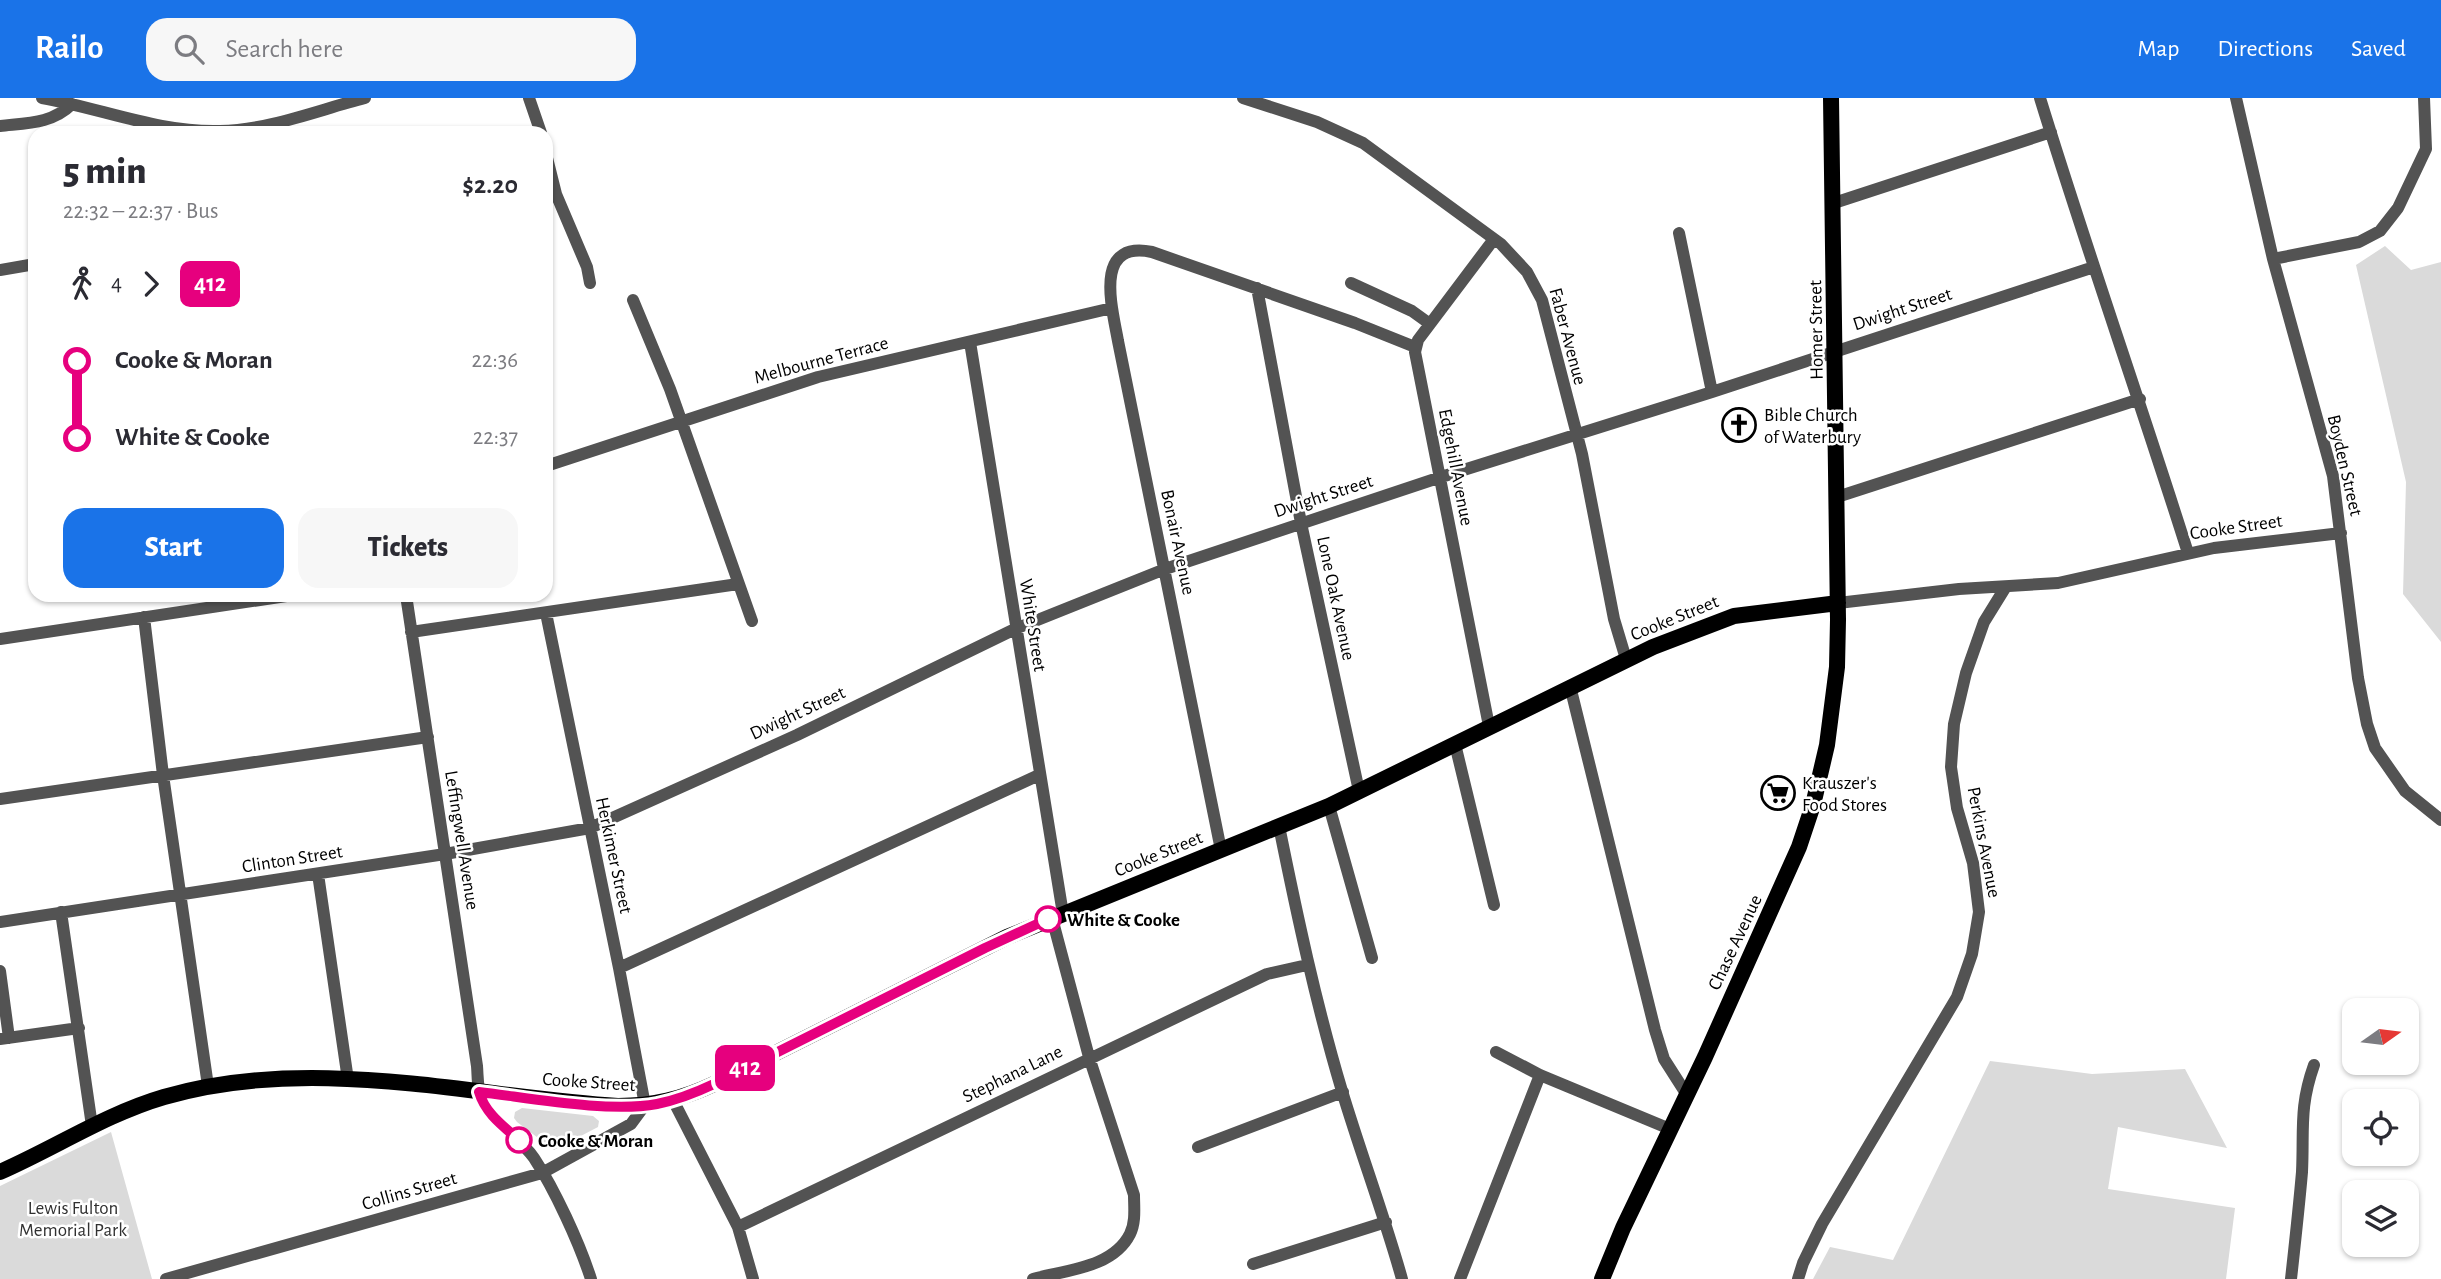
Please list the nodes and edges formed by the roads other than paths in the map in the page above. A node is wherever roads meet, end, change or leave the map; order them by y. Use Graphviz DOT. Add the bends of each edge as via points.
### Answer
graph roads {
  1 [pos="42,98"];
  2 [pos="365,98"];
  3 [pos="529,98"];
  4 [pos="1243,98"];
  5 [pos="1831,98"];
  6 [pos="2040,98"];
  7 [pos="2424,98"];
  8 [pos="2241,99"];
  9 [pos="72,104"];
  10 [pos="0,126"];
  11 [pos="166,126"];
  12 [pos="268,126"];
  13 [pos="539,126"];
  14 [pos="2051,132"];
  15 [pos="553,182"];
  16 [pos="1834,203"];
  17 [pos="1679,233"];
  18 [pos="1494,239"];
  19 [pos="2273,259"];
  20 [pos="28,265"];
  21 [pos="2094,267"];
  22 [pos="0,270"];
  23 [pos="1351,282"];
  24 [pos="590,283"];
  25 [pos="1257,288"];
  26 [pos="633,300"];
  27 [pos="1112,308"];
  28 [pos="1430,324"];
  29 [pos="970,342"];
  30 [pos="1415,347"];
  31 [pos="1836,350"];
  32 [pos="1712,392"];
  33 [pos="2140,399"];
  34 [pos="681,421"];
  35 [pos="1577,435"];
  36 [pos="553,464"];
  37 [pos="1438,478"];
  38 [pos="1837,497"];
  39 [pos="1301,523"];
  40 [pos="2341,533"];
  41 [pos="2188,553"];
  42 [pos="1165,569"];
  43 [pos="738,584"];
  44 [pos="2005,587"];
  45 [pos="246,602"];
  46 [pos="407,602"];
  47 [pos="1838,603"];
  48 [pos="546,613"];
  49 [pos="144,617"];
  50 [pos="752,621"];
  51 [pos="1015,628"];
  52 [pos="411,632"];
  53 [pos="0,639"];
  54 [pos="1626,659"];
  55 [pos="1570,686"];
  56 [pos="1489,726"];
  57 [pos="428,737"];
  58 [pos="1455,744"];
  59 [pos="163,775"];
  60 [pos="1039,775"];
  61 [pos="1360,791"];
  62 [pos="0,799"];
  63 [pos="1329,806"];
  64 [pos="2441,820"];
  65 [pos="1279,826"];
  66 [pos="590,828"];
  67 [pos="1221,850"];
  68 [pos="445,854"];
  69 [pos="318,874"];
  70 [pos="181,895"];
  71 [pos="1494,905"];
  72 [pos="61,912"];
  73 [pos="1057,916"];
  74 [pos="0,922"];
  75 [pos="1372,957"];
  76 [pos="1307,965"];
  77 [pos="619,968"];
  78 [pos="0,971"];
  79 [pos="79,1028"];
  80 [pos="4,1038"];
  81 [pos="1496,1052"];
  82 [pos="1089,1057"];
  83 [pos="2314,1065"];
  84 [pos="1540,1075"];
  85 [pos="348,1080"];
  86 [pos="208,1086"];
  87 [pos="479,1092"];
  88 [pos="1343,1092"];
  89 [pos="1687,1095"];
  90 [pos="673,1100"];
  91 [pos="645,1105"];
  92 [pos="92,1126"];
  93 [pos="1670,1129"];
  94 [pos="1198,1147"];
  95 [pos="0,1172"];
  96 [pos="542,1173"];
  97 [pos="1386,1222"];
  98 [pos="738,1227"];
  99 [pos="1252,1264"];
  100 [pos="166,1279"];
  101 [pos="592,1279"];
  102 [pos="753,1279"];
  103 [pos="1033,1279"];
  104 [pos="1402,1279"];
  105 [pos="1460,1279"];
  106 [pos="1602,1279"];
  107 [pos="1798,1279"];
  108 [pos="2291,1279"];
  1 -- 9 [label="street"];
  2 -- 12 [label="street"];
  3 -- 13 [label="street"];
  4 -- 18 [label="street, Faber Avenue" via="1317,122 1363,143"];
  5 -- 16 [label="main road, Homer Street"];
  6 -- 14 [label="street"];
  7 -- 19 [label="street" via="2426,149 2398,208 2380,231 2359,242"];
  8 -- 19 [label="street, Boyden Street"];
  9 -- 10 [label="street" via="50,120"];
  9 -- 11 [label="street"];
  14 -- 16 [label="street"];
  14 -- 21 [label="street"];
  15 -- 24 [label="street"];
  16 -- 31 [label="main road, Homer Street"];
  17 -- 32 [label="street"];
  18 -- 28 [label="street"];
  18 -- 35 [label="street, Faber Avenue" via="1519,261 1537,288"];
  19 -- 40 [label="street, Boyden Street" via="2333,476"];
  20 -- 22 [label="street"];
  21 -- 31 [label="street, Dwight Street"];
  21 -- 33 [label="street"];
  23 -- 28 [label="street"];
  25 -- 27 [label="street, Bonair Avenue" via="1152,252 1133,251 1114,265"];
  25 -- 30 [label="street"];
  25 -- 39 [label="street, Lone Oak Avenue"];
  26 -- 34 [label="street"];
  27 -- 29 [label="street, Melbourne Terrace"];
  27 -- 42 [label="street, Bonair Avenue"];
  28 -- 30 [label="street"];
  29 -- 34 [label="street, Melbourne Terrace" via="818,377"];
  29 -- 51 [label="street, White Street"];
  30 -- 37 [label="street, Edgehill Avenue"];
  31 -- 32 [label="street, Dwight Street"];
  31 -- 38 [label="main road, Homer Street"];
  32 -- 35 [label="street, Dwight Street"];
  33 -- 38 [label="street"];
  33 -- 41 [label="street"];
  34 -- 36 [label="street, Melbourne Terrace"];
  34 -- 43 [label="street"];
  35 -- 37 [label="street, Dwight Street"];
  35 -- 54 [label="street, Faber Avenue"];
  37 -- 39 [label="street, Dwight Street"];
  37 -- 56 [label="street, Edgehill Avenue"];
  38 -- 47 [label="main road, Homer Street"];
  39 -- 42 [label="street, Dwight Street"];
  39 -- 61 [label="street, Lone Oak Avenue"];
  40 -- 41 [label="street, Cooke Street"];
  40 -- 64 [label="street, Boyden Street" via="2358,678 2375,748 2405,791"];
  41 -- 44 [label="street, Cooke Street" via="2070,580"];
  42 -- 51 [label="street, Dwight Street"];
  42 -- 67 [label="street, Bonair Avenue"];
  43 -- 48 [label="street"];
  43 -- 50 [label="street"];
  44 -- 47 [label="street, Cooke Street"];
  44 -- 107 [label="street, Perkins Avenue" via="1984,622 1954,724 1951,767 1979,912 1972,954 1957,997 1822,1224"];
  45 -- 49 [label="street"];
  46 -- 52 [label="street, Leffingwell Avenue"];
  47 -- 54 [label="main road, Cooke Street" via="1733,616"];
  47 -- 89 [label="main road, Chase Avenue" via="1831,723 1810,815 1780,893"];
  48 -- 52 [label="street"];
  48 -- 66 [label="street, Herkimer Street"];
  49 -- 53 [label="street"];
  49 -- 59 [label="street"];
  51 -- 60 [label="street, White Street"];
  51 -- 66 [label="street, Dwight Street"];
  52 -- 57 [label="street, Leffingwell Avenue"];
  54 -- 55 [label="main road, Cooke Street"];
  55 -- 56 [label="main road, Cooke Street"];
  55 -- 89 [label="street" via="1655,1030 1664,1059"];
  56 -- 58 [label="main road, Cooke Street"];
  57 -- 59 [label="street"];
  57 -- 68 [label="street, Leffingwell Avenue"];
  58 -- 61 [label="main road, Cooke Street"];
  58 -- 71 [label="street"];
  59 -- 62 [label="street"];
  59 -- 70 [label="street"];
  60 -- 73 [label="street, White Street"];
  60 -- 77 [label="street"];
  61 -- 63 [label="main road, Cooke Street"];
  63 -- 65 [label="main road, Cooke Street"];
  63 -- 75 [label="street"];
  65 -- 67 [label="main road, Cooke Street"];
  65 -- 76 [label="street"];
  66 -- 68 [label="street, Clinton Street"];
  66 -- 77 [label="street, Herkimer Street"];
  67 -- 73 [label="main road, Cooke Street"];
  68 -- 69 [label="street, Clinton Street"];
  68 -- 87 [label="street, Leffingwell Avenue"];
  69 -- 70 [label="street, Clinton Street"];
  69 -- 85 [label="street"];
  70 -- 72 [label="street, Clinton Street"];
  70 -- 86 [label="street"];
  72 -- 74 [label="street, Clinton Street"];
  72 -- 79 [label="street"];
  73 -- 82 [label="street, White Street"];
  73 -- 90 [label="main road, Cooke Street"];
  76 -- 82 [label="street, Stephana Lane" via="1267,974"];
  76 -- 88 [label="street"];
  77 -- 91 [label="street, Herkimer Street"];
  78 -- 80 [label="street"];
  79 -- 80 [label="street"];
  79 -- 92 [label="street"];
  81 -- 84 [label="street"];
  82 -- 98 [label="street, Stephana Lane"];
  82 -- 103 [label="street, White Street" via="1134,1195 1131,1232 1104,1261"];
  83 -- 108 [label="street" via="2301,1120 2302,1170"];
  84 -- 93 [label="street"];
  84 -- 105 [label="street"];
  85 -- 86 [label="main road, Cooke Street" via="261,1079"];
  85 -- 87 [label="main road, Cooke Street"];
  86 -- 92 [label="main road, Cooke Street" via="145,1103"];
  87 -- 91 [label="main road, Cooke Street"];
  87 -- 96 [label="street" via="486,1108 525,1146"];
  88 -- 94 [label="street"];
  88 -- 97 [label="street"];
  89 -- 93 [label="main road, Chase Avenue"];
  90 -- 91 [label="main road, Cooke Street"];
  90 -- 98 [label="street"];
  91 -- 96 [label="street, Collins Street" via="631,1124"];
  92 -- 95 [label="main road, Cooke Street"];
  93 -- 106 [label="main road, Chase Avenue"];
  96 -- 100 [label="street, Collins Street"];
  96 -- 101 [label="street"];
  97 -- 99 [label="street"];
  97 -- 104 [label="street"];
  98 -- 102 [label="street"];
}
